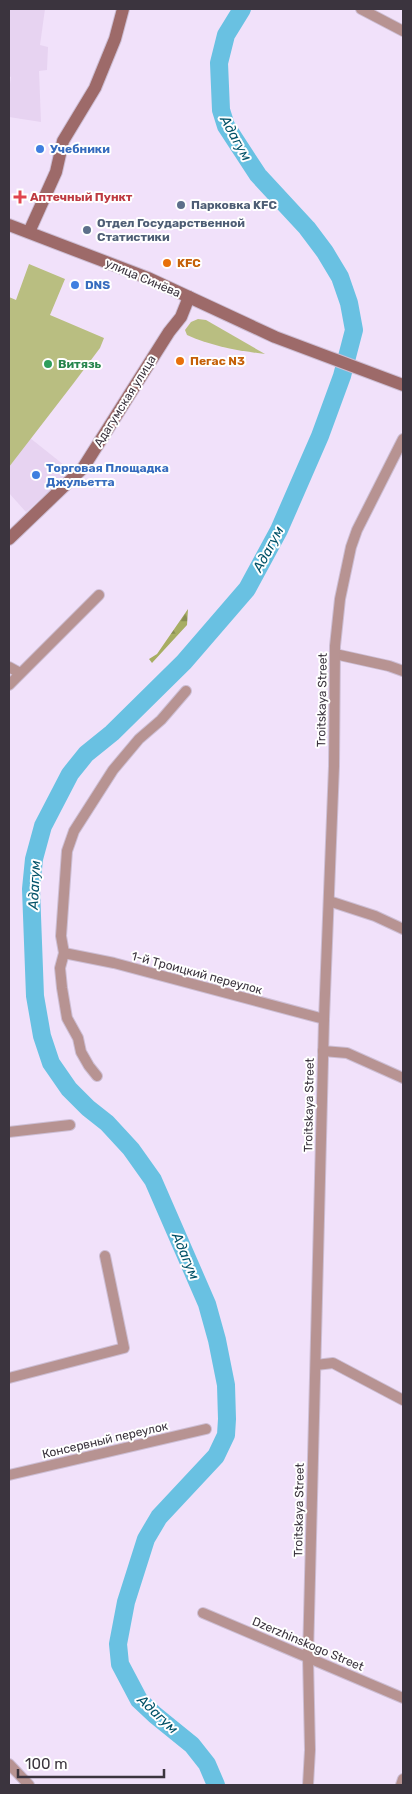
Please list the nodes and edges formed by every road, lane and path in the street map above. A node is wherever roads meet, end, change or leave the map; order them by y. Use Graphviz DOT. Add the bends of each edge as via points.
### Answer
graph roads {
  1 [pos="123,9"];
  2 [pos="361,9"];
  3 [pos="403,31"];
  4 [pos="9,225"];
  5 [pos="29,232"];
  6 [pos="189,297"];
  7 [pos="399,384"];
  8 [pos="403,439"];
  9 [pos="9,540"];
  10 [pos="99,595"];
  11 [pos="335,654"];
  12 [pos="9,667"];
  13 [pos="403,671"];
  14 [pos="20,673"];
  15 [pos="9,686"];
  16 [pos="186,691"];
  17 [pos="329,901"];
  18 [pos="403,929"];
  19 [pos="64,953"];
  20 [pos="324,1019"];
  21 [pos="323,1051"];
  22 [pos="97,1076"];
  23 [pos="403,1078"];
  24 [pos="70,1126"];
  25 [pos="9,1132"];
  26 [pos="105,1256"];
  27 [pos="316,1365"];
  28 [pos="9,1378"];
  29 [pos="403,1400"];
  30 [pos="206,1429"];
  31 [pos="9,1475"];
  32 [pos="203,1613"];
  33 [pos="308,1657"];
  34 [pos="403,1698"];
  35 [pos="9,1764"];
  36 [pos="403,1779"];
  37 [pos="29,1785"];
  38 [pos="308,1785"];
  39 [pos="401,1785"];
  1 -- 5 [label="main road" via="115,40 95,88 63,140 56,172"];
  2 -- 3 [label="street"];
  4 -- 5 [label="main road, улица Синёва"];
  5 -- 6 [label="main road, улица Синёва"];
  6 -- 7 [label="main road, улица Синёва" via="275,337"];
  6 -- 9 [label="main road, Адагумская улица" via="181,317 83,468"];
  8 -- 11 [label="street, Troitskaya Street" via="351,547 340,599"];
  10 -- 14 [label="street"];
  11 -- 13 [label="street"];
  11 -- 17 [label="street, Troitskaya Street"];
  12 -- 14 [label="street"];
  14 -- 15 [label="street"];
  16 -- 19 [label="street" via="113,770 70,842 65,862 61,936"];
  17 -- 18 [label="street"];
  17 -- 20 [label="street, Troitskaya Street"];
  19 -- 20 [label="street, 1-й Троицкий переулок" via="114,963"];
  19 -- 22 [label="street" via="60,968 67,1018 78,1038 81,1052"];
  20 -- 21 [label="street, Troitskaya Street"];
  21 -- 23 [label="street" via="347,1053"];
  21 -- 27 [label="street, Troitskaya Street"];
  24 -- 25 [label="street"];
  26 -- 28 [label="street" via="124,1348"];
  27 -- 29 [label="street" via="333,1363"];
  27 -- 33 [label="street, Troitskaya Street"];
  30 -- 31 [label="street, Консервный переулок"];
  32 -- 33 [label="street, Dzerzhinskogo Street"];
  33 -- 34 [label="street, Dzerzhinskogo Street"];
  33 -- 38 [label="street, Troitskaya Street"];
  35 -- 37 [label="street"];
  36 -- 39 [label="street"];
}
